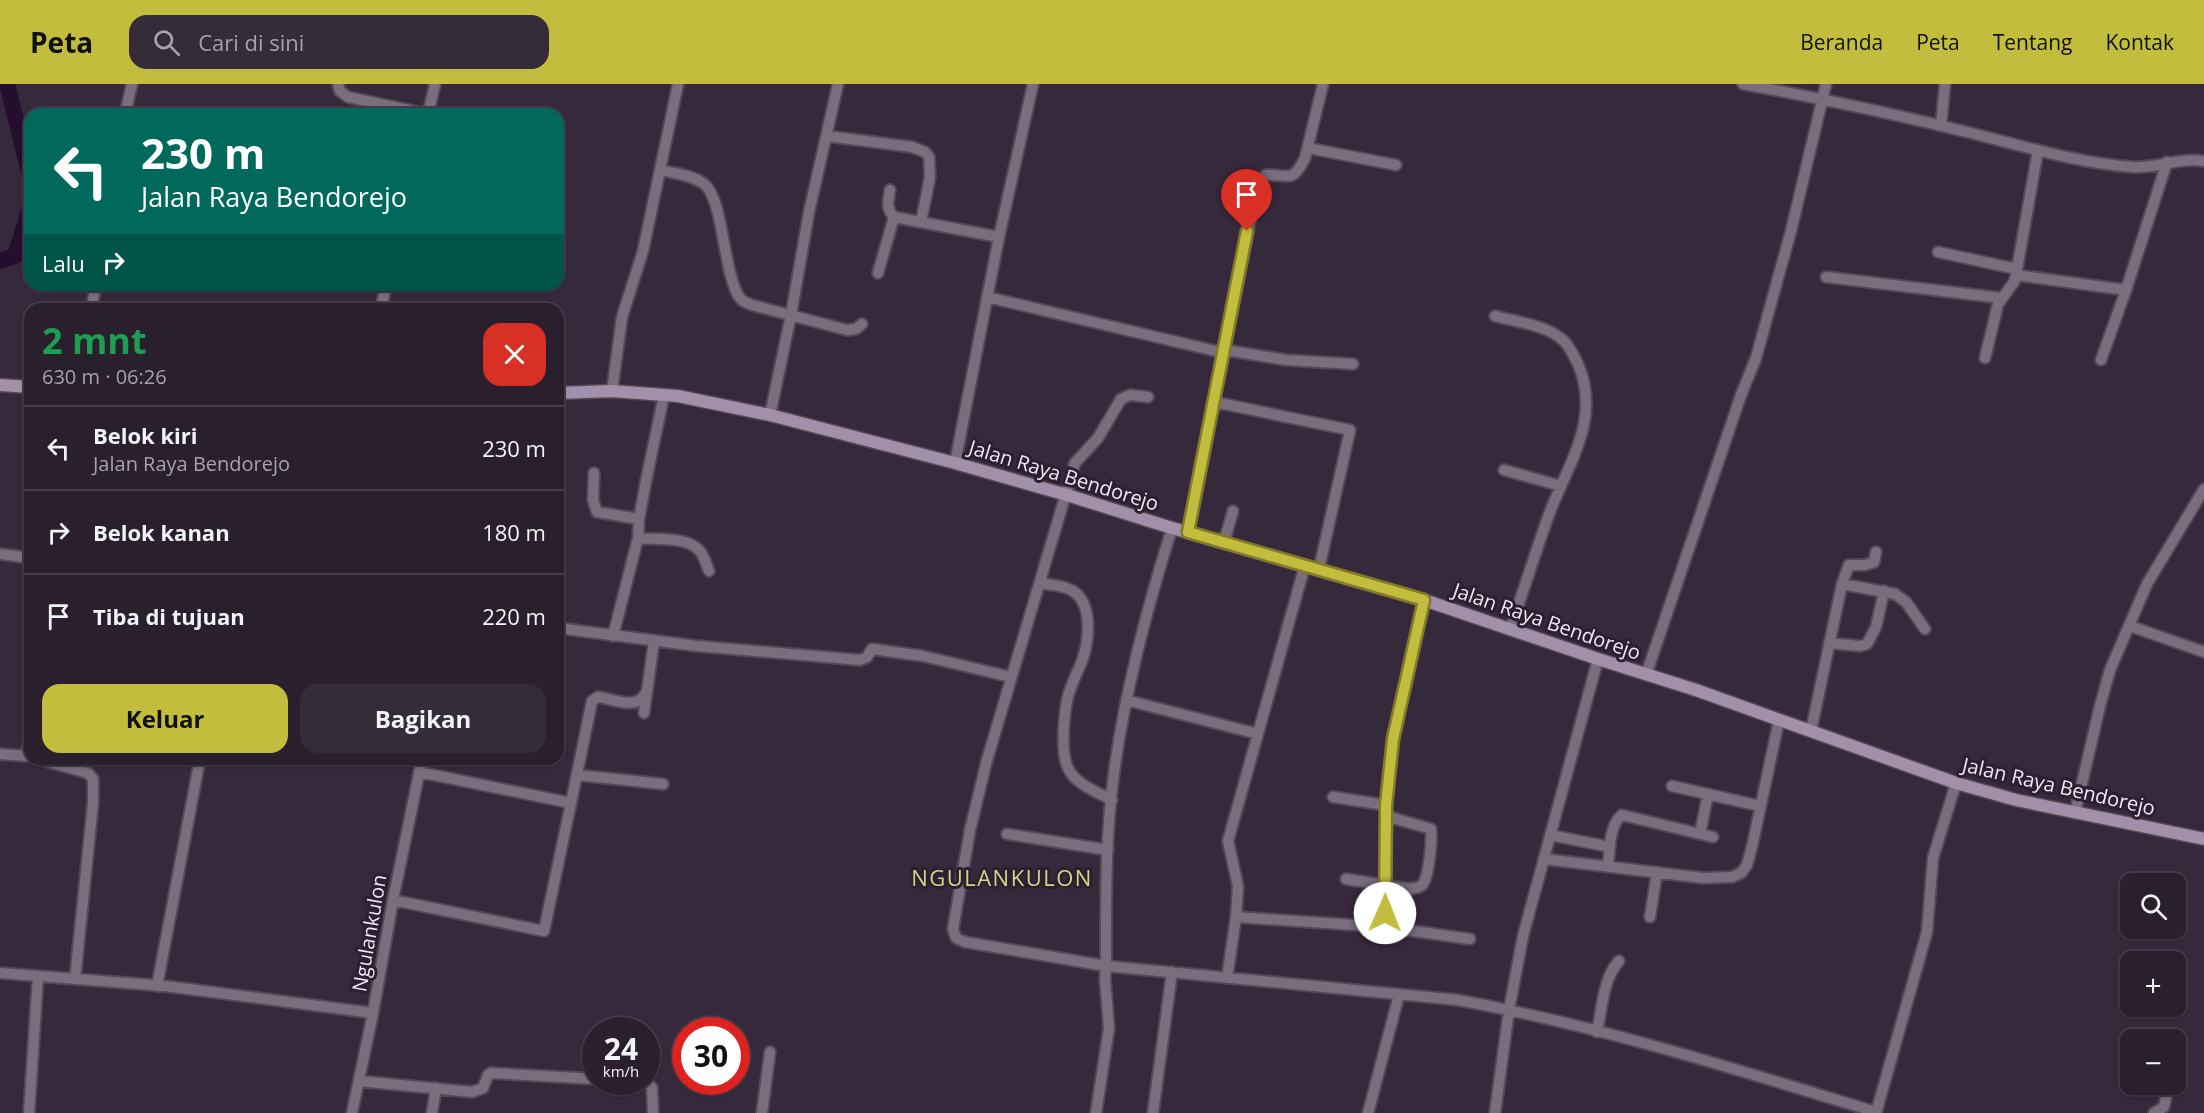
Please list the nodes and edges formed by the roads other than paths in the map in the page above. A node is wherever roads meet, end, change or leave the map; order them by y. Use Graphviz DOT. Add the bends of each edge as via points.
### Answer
graph roads {
  1 [pos="132,84"];
  2 [pos="338,84"];
  3 [pos="435,84"];
  4 [pos="678,84"];
  5 [pos="838,84"];
  6 [pos="1033,84"];
  7 [pos="1323,84"];
  8 [pos="1743,84"];
  9 [pos="1826,84"];
  10 [pos="1945,84"];
  11 [pos="1823,99"];
  12 [pos="126,108"];
  13 [pos="398,108"];
  14 [pos="429,108"];
  15 [pos="1941,126"];
  16 [pos="827,136"];
  17 [pos="1308,148"];
  18 [pos="2038,150"];
  19 [pos="2204,161"];
  20 [pos="2167,162"];
  21 [pos="1396,165"];
  22 [pos="660,170"];
  23 [pos="890,190"];
  24 [pos="894,217"];
  25 [pos="921,222"];
  26 [pos="999,237"];
  27 [pos="1938,252"];
  28 [pos="2017,272"];
  29 [pos="878,273"];
  30 [pos="1826,277"];
  31 [pos="2126,290"];
  32 [pos="987,297"];
  33 [pos="2001,298"];
  34 [pos="791,315"];
  35 [pos="1495,316"];
  36 [pos="862,324"];
  37 [pos="1224,352"];
  38 [pos="1985,358"];
  39 [pos="2100,360"];
  40 [pos="1353,364"];
  41 [pos="0,385"];
  42 [pos="24,387"];
  43 [pos="612,391"];
  44 [pos="564,393"];
  45 [pos="664,395"];
  46 [pos="1148,397"];
  47 [pos="1214,402"];
  48 [pos="770,415"];
  49 [pos="955,463"];
  50 [pos="1504,470"];
  51 [pos="594,473"];
  52 [pos="1562,486"];
  53 [pos="2204,489"];
  54 [pos="1067,495"];
  55 [pos="1233,511"];
  56 [pos="639,519"];
  57 [pos="1172,528"];
  58 [pos="1188,532"];
  59 [pos="638,538"];
  60 [pos="1224,542"];
  61 [pos="1876,552"];
  62 [pos="0,554"];
  63 [pos="24,557"];
  64 [pos="1305,565"];
  65 [pos="1319,569"];
  66 [pos="709,571"];
  67 [pos="1040,583"];
  68 [pos="1842,584"];
  69 [pos="1884,591"];
  70 [pos="1424,600"];
  71 [pos="2130,627"];
  72 [pos="564,629"];
  73 [pos="1925,629"];
  74 [pos="1510,630"];
  75 [pos="614,636"];
  76 [pos="654,641"];
  77 [pos="1829,643"];
  78 [pos="2204,652"];
  79 [pos="1598,659"];
  80 [pos="1646,675"];
  81 [pos="1011,677"];
  82 [pos="646,693"];
  83 [pos="1126,700"];
  84 [pos="644,713"];
  85 [pos="1779,720"];
  86 [pos="1811,731"];
  87 [pos="1258,734"];
  88 [pos="0,754"];
  89 [pos="24,757"];
  90 [pos="59,765"];
  91 [pos="199,765"];
  92 [pos="421,765"];
  93 [pos="420,772"];
  94 [pos="578,775"];
  95 [pos="1956,783"];
  96 [pos="663,784"];
  97 [pos="1672,786"];
  98 [pos="1708,794"];
  99 [pos="1333,797"];
  100 [pos="1112,800"];
  101 [pos="571,803"];
  102 [pos="1760,806"];
  103 [pos="1386,810"];
  104 [pos="2075,813"];
  105 [pos="1007,834"];
  106 [pos="1700,834"];
  107 [pos="1550,835"];
  108 [pos="1713,837"];
  109 [pos="2204,839"];
  110 [pos="1610,847"];
  111 [pos="1108,850"];
  112 [pos="1544,859"];
  113 [pos="1608,865"];
  114 [pos="1657,872"];
  115 [pos="1346,879"];
  116 [pos="1386,886"];
  117 [pos="393,900"];
  118 [pos="1236,917"];
  119 [pos="1650,917"];
  120 [pos="1385,927"];
  121 [pos="1470,939"];
  122 [pos="1619,961"];
  123 [pos="1106,966"];
  124 [pos="1172,972"];
  125 [pos="0,973"];
  126 [pos="38,976"];
  127 [pos="1227,978"];
  128 [pos="75,979"];
  129 [pos="157,986"];
  130 [pos="1400,995"];
  131 [pos="1509,1010"];
  132 [pos="373,1013"];
  133 [pos="1597,1032"];
  134 [pos="770,1052"];
  135 [pos="582,1078"];
  136 [pos="359,1081"];
  137 [pos="436,1088"];
  138 [pos="652,1095"];
  139 [pos="2167,1095"];
  140 [pos="29,1113"];
  141 [pos="352,1113"];
  142 [pos="432,1113"];
  143 [pos="653,1113"];
  144 [pos="762,1113"];
  145 [pos="1096,1113"];
  146 [pos="1153,1113"];
  147 [pos="1368,1113"];
  148 [pos="1495,1113"];
  149 [pos="1876,1113"];
  150 [pos="2154,1113"];
  1 -- 12 [label="street"];
  2 -- 13 [label="street" via="348,98"];
  3 -- 14 [label="street"];
  4 -- 22 [label="street"];
  5 -- 16 [label="street"];
  6 -- 26 [label="street"];
  7 -- 17 [label="street"];
  8 -- 11 [label="street"];
  9 -- 11 [label="street"];
  10 -- 15 [label="street"];
  11 -- 15 [label="street"];
  11 -- 80 [label="street" via="1756,358"];
  15 -- 18 [label="street"];
  16 -- 25 [label="street" via="925,152 930,177"];
  16 -- 34 [label="street"];
  17 -- 21 [label="street"];
  17 -- 37 [label="street" via="1296,173 1288,177 1266,175 1260,180"];
  18 -- 20 [label="street" via="2133,168"];
  18 -- 28 [label="street"];
  19 -- 20 [label="street"];
  20 -- 31 [label="street"];
  22 -- 34 [label="street" via="698,180 709,189 732,276 743,301"];
  22 -- 43 [label="street" via="643,251 622,317"];
  23 -- 24 [label="street" via="887,205"];
  24 -- 25 [label="street"];
  24 -- 29 [label="street"];
  25 -- 26 [label="street"];
  26 -- 32 [label="street"];
  27 -- 28 [label="street"];
  28 -- 31 [label="street"];
  28 -- 33 [label="street"];
  30 -- 33 [label="street"];
  31 -- 39 [label="street"];
  32 -- 37 [label="street"];
  32 -- 49 [label="street"];
  33 -- 38 [label="street"];
  34 -- 36 [label="street" via="847,330"];
  34 -- 48 [label="street"];
  35 -- 52 [label="street" via="1555,334 1565,342 1584,380 1585,423"];
  37 -- 40 [label="street"];
  37 -- 47 [label="street"];
  41 -- 42 [label="main road"];
  43 -- 44 [label="main road, Jalan Raya Bendorejo"];
  43 -- 45 [label="main road, Jalan Raya Bendorejo"];
  45 -- 48 [label="main road, Jalan Raya Bendorejo"];
  45 -- 56 [label="street"];
  46 -- 54 [label="street" via="1130,395 1121,399 1098,438 1075,463"];
  47 -- 58 [label="street"];
  47 -- 65 [label="street" via="1350,430"];
  48 -- 49 [label="main road, Jalan Raya Bendorejo"];
  49 -- 54 [label="main road, Jalan Raya Bendorejo"];
  50 -- 52 [label="street"];
  51 -- 56 [label="street" via="593,500 597,512"];
  52 -- 74 [label="street"];
  53 -- 71 [label="street" via="2147,584"];
  54 -- 57 [label="main road, Jalan Raya Bendorejo"];
  54 -- 67 [label="street"];
  55 -- 60 [label="street"];
  56 -- 59 [label="street"];
  57 -- 58 [label="main road, Jalan Raya Bendorejo"];
  57 -- 83 [label="street"];
  58 -- 60 [label="main road, Jalan Raya Bendorejo"];
  59 -- 66 [label="street" via="692,544 700,550"];
  59 -- 75 [label="street"];
  60 -- 64 [label="main road, Jalan Raya Bendorejo"];
  61 -- 68 [label="street" via="1874,562 1849,565"];
  62 -- 63 [label="street"];
  64 -- 65 [label="main road, Jalan Raya Bendorejo"];
  64 -- 87 [label="street"];
  65 -- 70 [label="main road, Jalan Raya Bendorejo"];
  67 -- 81 [label="street"];
  67 -- 100 [label="street" via="1070,589 1083,602 1088,624 1086,646 1068,698 1065,751 1074,777"];
  68 -- 69 [label="street"];
  68 -- 77 [label="street"];
  69 -- 73 [label="street" via="1906,602"];
  69 -- 77 [label="street" via="1876,627 1867,644"];
  70 -- 74 [label="main road, Jalan Raya Bendorejo"];
  70 -- 103 [label="street" via="1393,739"];
  71 -- 78 [label="street"];
  71 -- 104 [label="street" via="2110,670"];
  72 -- 75 [label="street"];
  74 -- 79 [label="main road, Jalan Raya Bendorejo"];
  75 -- 76 [label="street"];
  76 -- 81 [label="street" via="860,660 872,649 880,648"];
  76 -- 82 [label="street"];
  77 -- 86 [label="street"];
  79 -- 80 [label="main road, Jalan Raya Bendorejo"];
  79 -- 107 [label="street"];
  80 -- 85 [label="main road, Jalan Raya Bendorejo"];
  81 -- 123 [label="street" via="970,830 953,929 956,938 965,942"];
  82 -- 84 [label="street"];
  82 -- 94 [label="street" via="633,704 598,697 592,701"];
  83 -- 87 [label="street"];
  83 -- 100 [label="street"];
  85 -- 86 [label="main road, Jalan Raya Bendorejo"];
  85 -- 102 [label="street"];
  86 -- 95 [label="main road, Jalan Raya Bendorejo"];
  87 -- 118 [label="street" via="1228,842 1237,876"];
  88 -- 89 [label="street"];
  90 -- 128 [label="street" via="88,773 93,779"];
  91 -- 129 [label="street"];
  92 -- 93 [label="street, Ngulankulon"];
  93 -- 101 [label="street"];
  93 -- 117 [label="street, Ngulankulon"];
  94 -- 96 [label="street"];
  94 -- 101 [label="street"];
  95 -- 104 [label="main road, Jalan Raya Bendorejo"];
  95 -- 149 [label="street" via="1933,858 1927,932"];
  97 -- 98 [label="street"];
  98 -- 102 [label="street"];
  98 -- 106 [label="street"];
  99 -- 103 [label="street"];
  100 -- 111 [label="street"];
  101 -- 117 [label="street" via="544,931"];
  102 -- 114 [label="street" via="1747,865 1741,873 1703,878"];
  103 -- 116 [label="street"];
  103 -- 116 [label="street" via="1429,827 1432,832 1424,883 1410,889"];
  104 -- 109 [label="main road, Jalan Raya Bendorejo"];
  105 -- 111 [label="street"];
  106 -- 108 [label="street"];
  106 -- 110 [label="street" via="1622,815 1617,819"];
  107 -- 110 [label="street"];
  107 -- 112 [label="street"];
  110 -- 113 [label="street"];
  111 -- 123 [label="street"];
  112 -- 113 [label="street"];
  112 -- 131 [label="street" via="1523,936"];
  113 -- 114 [label="street"];
  114 -- 119 [label="street"];
  115 -- 116 [label="street"];
  116 -- 120 [label="street"];
  117 -- 132 [label="street, Ngulankulon"];
  118 -- 120 [label="street"];
  118 -- 127 [label="street"];
  120 -- 121 [label="street"];
  122 -- 133 [label="street" via="1608,978"];
  123 -- 124 [label="street"];
  123 -- 145 [label="street" via="1109,1028"];
  124 -- 127 [label="street"];
  124 -- 146 [label="street"];
  125 -- 126 [label="street"];
  126 -- 128 [label="street"];
  126 -- 140 [label="street"];
  127 -- 130 [label="street"];
  128 -- 129 [label="street"];
  129 -- 132 [label="street"];
  130 -- 131 [label="street"];
  130 -- 147 [label="street"];
  131 -- 133 [label="street"];
  131 -- 148 [label="street"];
  132 -- 136 [label="street, Ngulankulon"];
  133 -- 149 [label="street"];
  134 -- 144 [label="street"];
  135 -- 137 [label="street" via="493,1073 488,1075 483,1088 475,1092"];
  136 -- 137 [label="street"];
  136 -- 141 [label="street, Ngulankulon"];
  137 -- 142 [label="street"];
  138 -- 143 [label="street"];
  139 -- 150 [label="street" via="2164,1107"];
}
